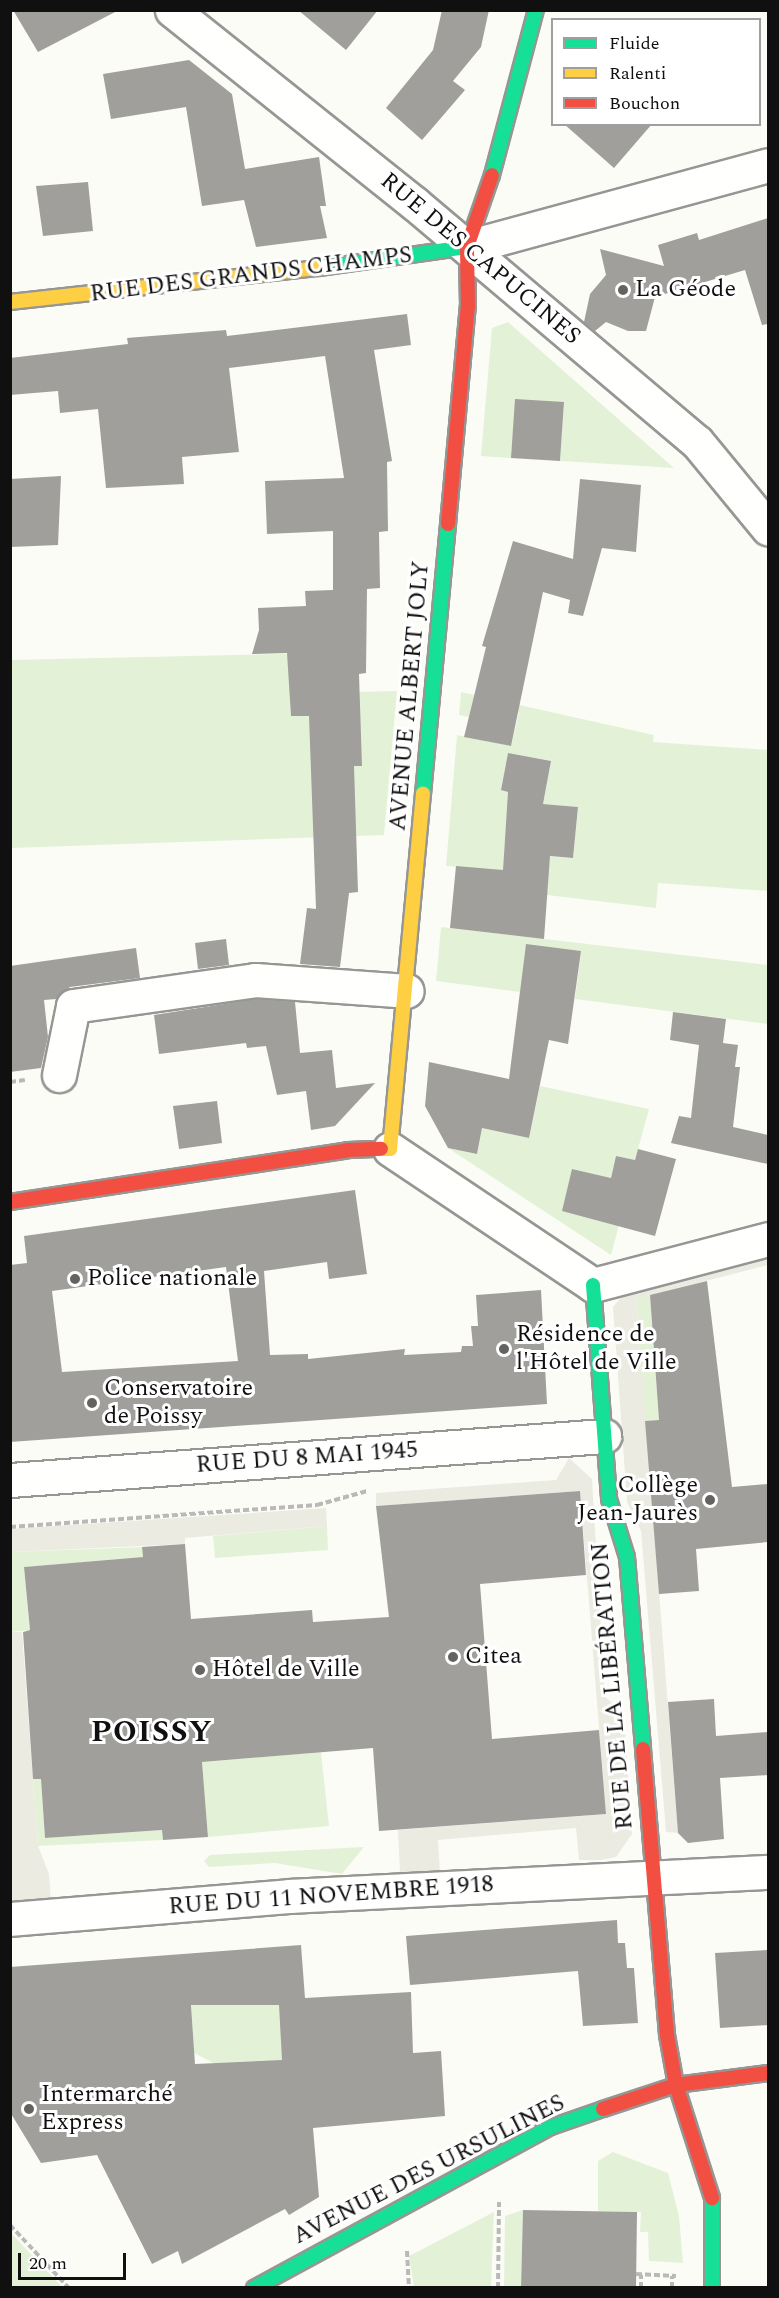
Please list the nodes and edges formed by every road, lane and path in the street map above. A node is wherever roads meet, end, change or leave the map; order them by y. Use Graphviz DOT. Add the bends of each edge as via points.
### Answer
graph roads {
  1 [pos="172,10"];
  2 [pos="536,10"];
  3 [pos="768,165"];
  4 [pos="467,247"];
  5 [pos="10,302"];
  6 [pos="768,528"];
  7 [pos="407,991"];
  8 [pos="59,1075"];
  9 [pos="390,1149"];
  10 [pos="10,1202"];
  11 [pos="768,1239"];
  12 [pos="593,1285"];
  13 [pos="604,1436"];
  14 [pos="10,1480"];
  15 [pos="374,1490"];
  16 [pos="10,1527"];
  17 [pos="768,1872"];
  18 [pos="652,1877"];
  19 [pos="10,1919"];
  20 [pos="768,2073"];
  21 [pos="676,2085"];
  22 [pos="499,2202"];
  23 [pos="10,2225"];
  24 [pos="407,2251"];
  25 [pos="672,2276"];
  26 [pos="681,2276"];
  27 [pos="69,2288"];
  28 [pos="254,2288"];
  29 [pos="409,2288"];
  30 [pos="498,2288"];
  31 [pos="641,2288"];
  32 [pos="672,2288"];
  33 [pos="712,2288"];
  1 -- 4 [label="street, RUE DES CAPUCINES"];
  2 -- 4 [label="street" via="488,192"];
  3 -- 4 [label="street, RUE DES GRANDS CHAMPS"];
  4 -- 5 [label="street, RUE DES GRANDS CHAMPS" via="402,259"];
  4 -- 6 [label="street, RUE DES CAPUCINES" via="697,442"];
  4 -- 7 [label="street, AVENUE ALBERT JOLY" via="468,306"];
  7 -- 8 [label="street" via="255,980 73,1006"];
  7 -- 9 [label="street, AVENUE ALBERT JOLY"];
  9 -- 10 [label="street" via="348,1150"];
  9 -- 12 [label="street"];
  11 -- 12 [label="street"];
  12 -- 13 [label="street, RUE DE LA LIBÉRATION"];
  13 -- 14 [label="street, RUE DU 8 MAI 1945"];
  13 -- 18 [label="street, RUE DE LA LIBÉRATION" via="609,1499 627,1557"];
  15 -- 16 [label="path" via="317,1505"];
  17 -- 18 [label="street, RUE DU 11 NOVEMBRE 1918"];
  18 -- 19 [label="street, RUE DU 11 NOVEMBRE 1918" via="290,1896"];
  18 -- 21 [label="street, RUE DE LA LIBÉRATION" via="667,2035"];
  20 -- 21 [label="street, AVENUE DES URSULINES"];
  21 -- 28 [label="street, AVENUE DES URSULINES" via="551,2127"];
  21 -- 33 [label="street, RUE DE LA LIBÉRATION" via="712,2199"];
  22 -- 30 [label="path"];
  23 -- 27 [label="path"];
  24 -- 29 [label="path"];
  25 -- 26 [label="path"];
  25 -- 31 [label="path" via="638,2275"];
  25 -- 32 [label="path"];
}
